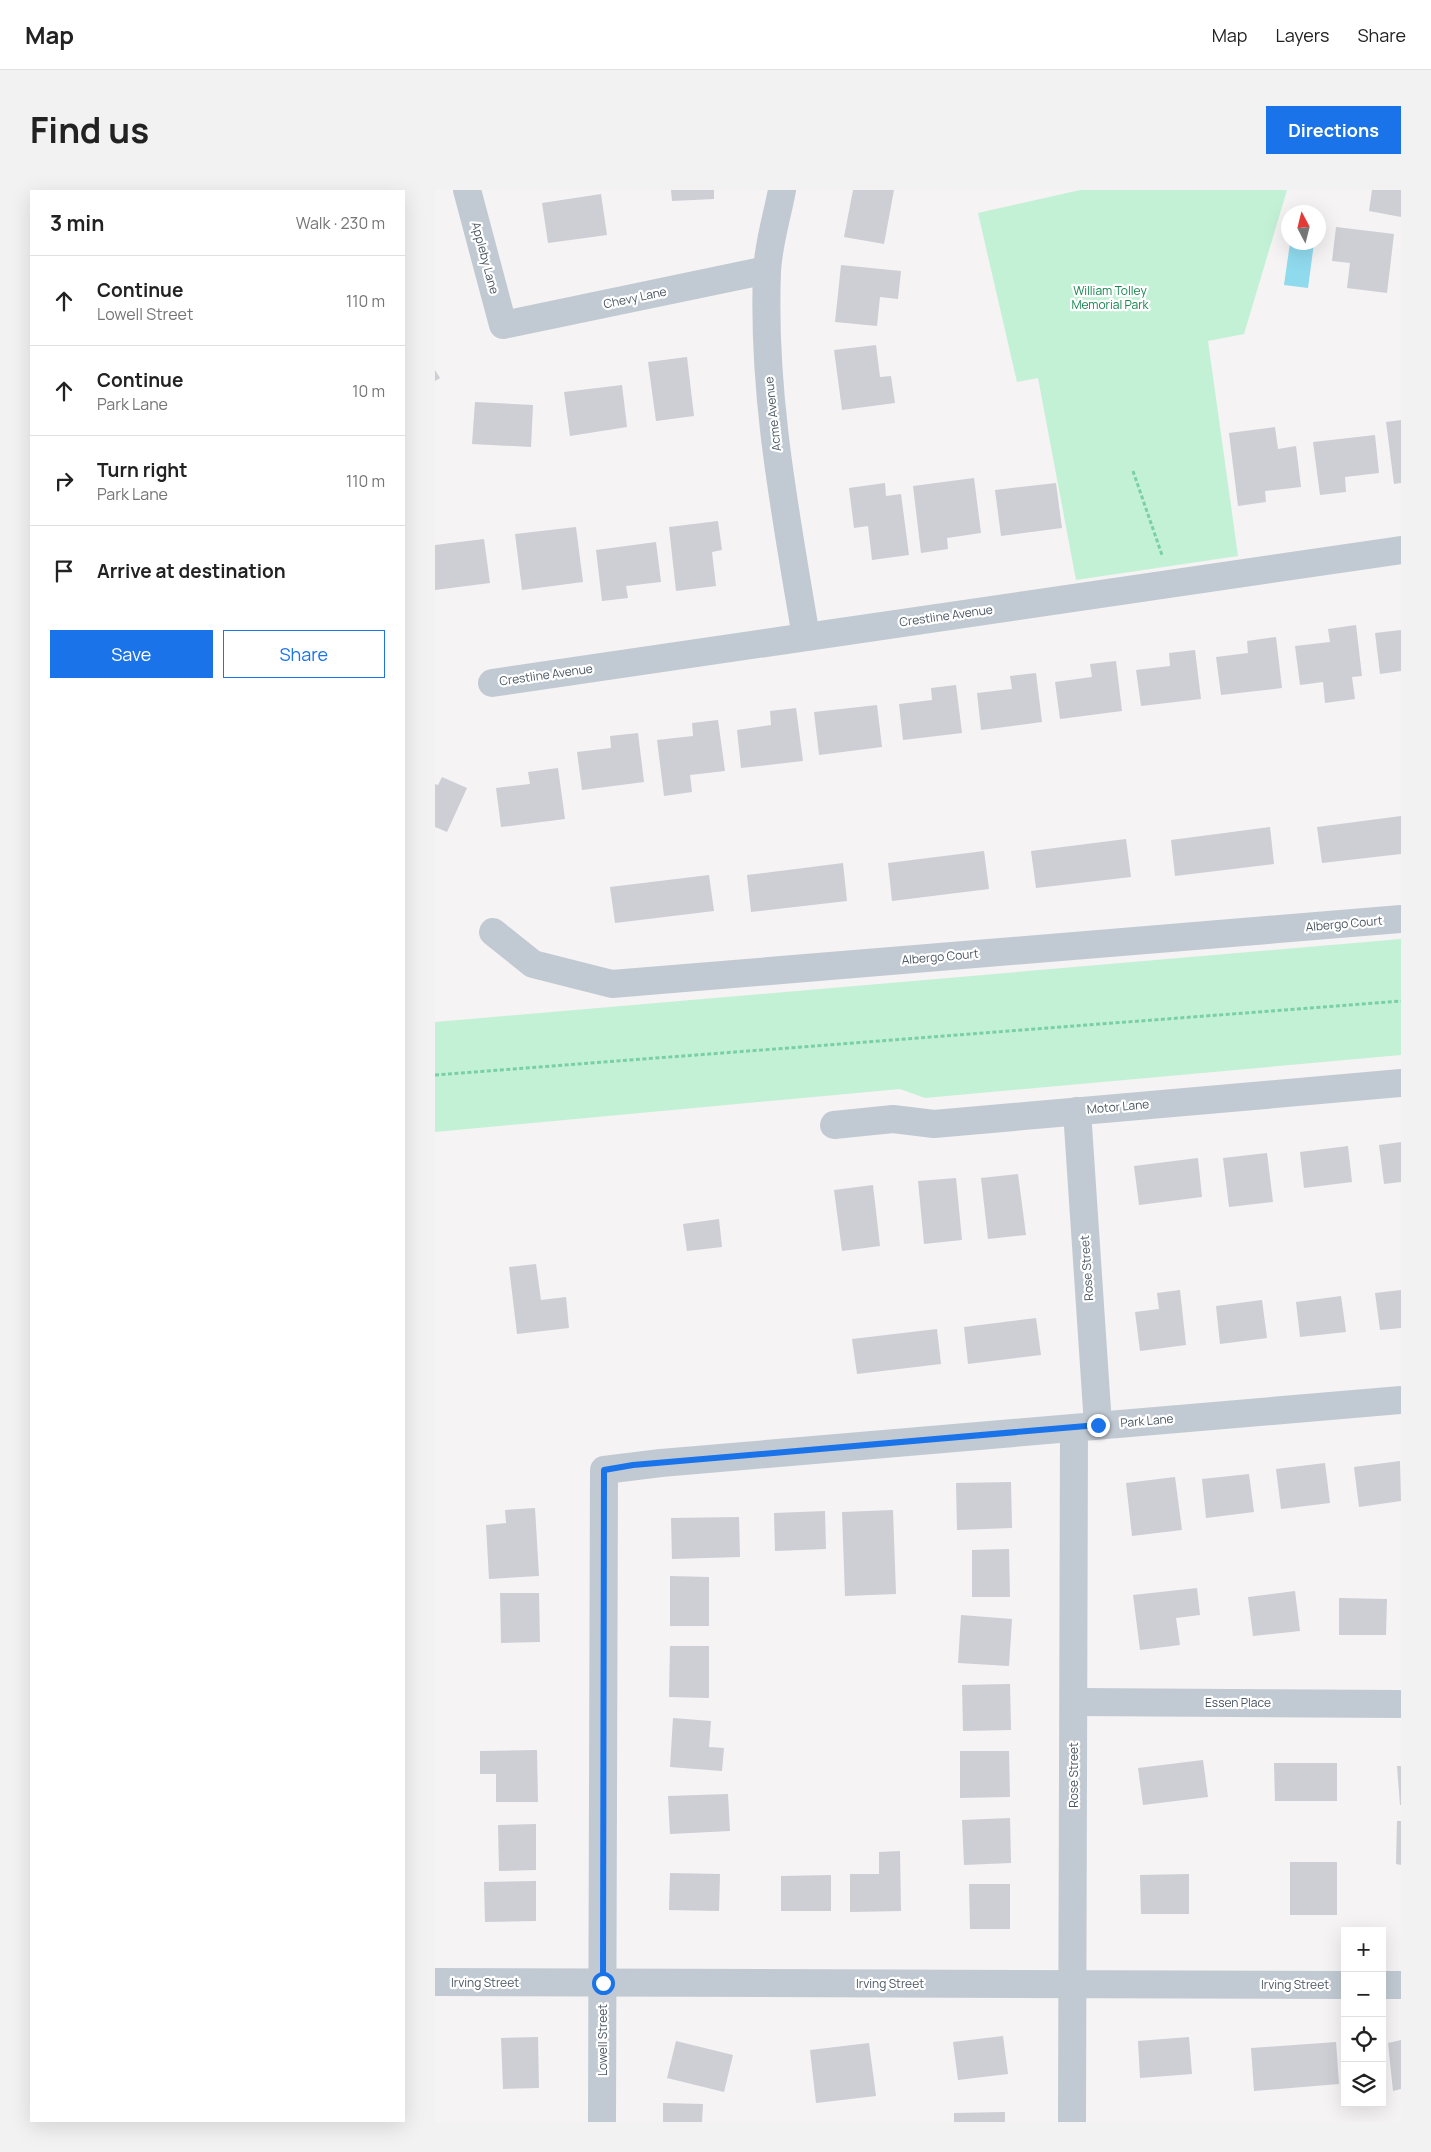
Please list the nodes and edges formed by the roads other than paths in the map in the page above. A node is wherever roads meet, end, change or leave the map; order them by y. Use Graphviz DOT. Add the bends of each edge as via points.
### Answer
graph roads {
  1 [pos="467,190"];
  2 [pos="782,190"];
  3 [pos="767,270"];
  4 [pos="503,325"];
  5 [pos="1401,550"];
  6 [pos="806,637"];
  7 [pos="492,683"];
  8 [pos="1401,919"];
  9 [pos="493,932"];
  10 [pos="1401,1083"];
  11 [pos="1077,1111"];
  12 [pos="834,1125"];
  13 [pos="1401,1400"];
  14 [pos="1086,1426"];
  15 [pos="603,1508"];
  16 [pos="1075,1702"];
  17 [pos="1401,1704"];
  18 [pos="435,1982"];
  19 [pos="603,1983"];
  20 [pos="1073,1984"];
  21 [pos="1341,1985"];
  22 [pos="1386,1985"];
  23 [pos="1401,1985"];
  24 [pos="602,2122"];
  25 [pos="1072,2122"];
  1 -- 4 [label="street, Appleby Lane"];
  2 -- 3 [label="street, Acme Avenue"];
  3 -- 4 [label="street, Chevy Lane"];
  3 -- 6 [label="street, Acme Avenue" via="768,375 779,471"];
  5 -- 6 [label="street, Crestline Avenue"];
  6 -- 7 [label="street, Crestline Avenue"];
  8 -- 9 [label="street, Albergo Court" via="612,984 533,964"];
  10 -- 11 [label="street, Motor Lane"];
  11 -- 12 [label="street, Motor Lane" via="934,1124 893,1119"];
  11 -- 14 [label="street, Rose Street"];
  13 -- 14 [label="street, Park Lane"];
  14 -- 15 [label="street, Park Lane" via="642,1464 604,1470"];
  14 -- 16 [label="street, Rose Street"];
  15 -- 19 [label="street, Lowell Street"];
  16 -- 17 [label="street, Essen Place"];
  16 -- 20 [label="street, Rose Street"];
  18 -- 19 [label="street, Irving Street"];
  19 -- 20 [label="street, Irving Street"];
  19 -- 24 [label="street, Lowell Street"];
  20 -- 21 [label="street, Irving Street"];
  20 -- 25 [label="street, Rose Street"];
  22 -- 23 [label="street"];
}
